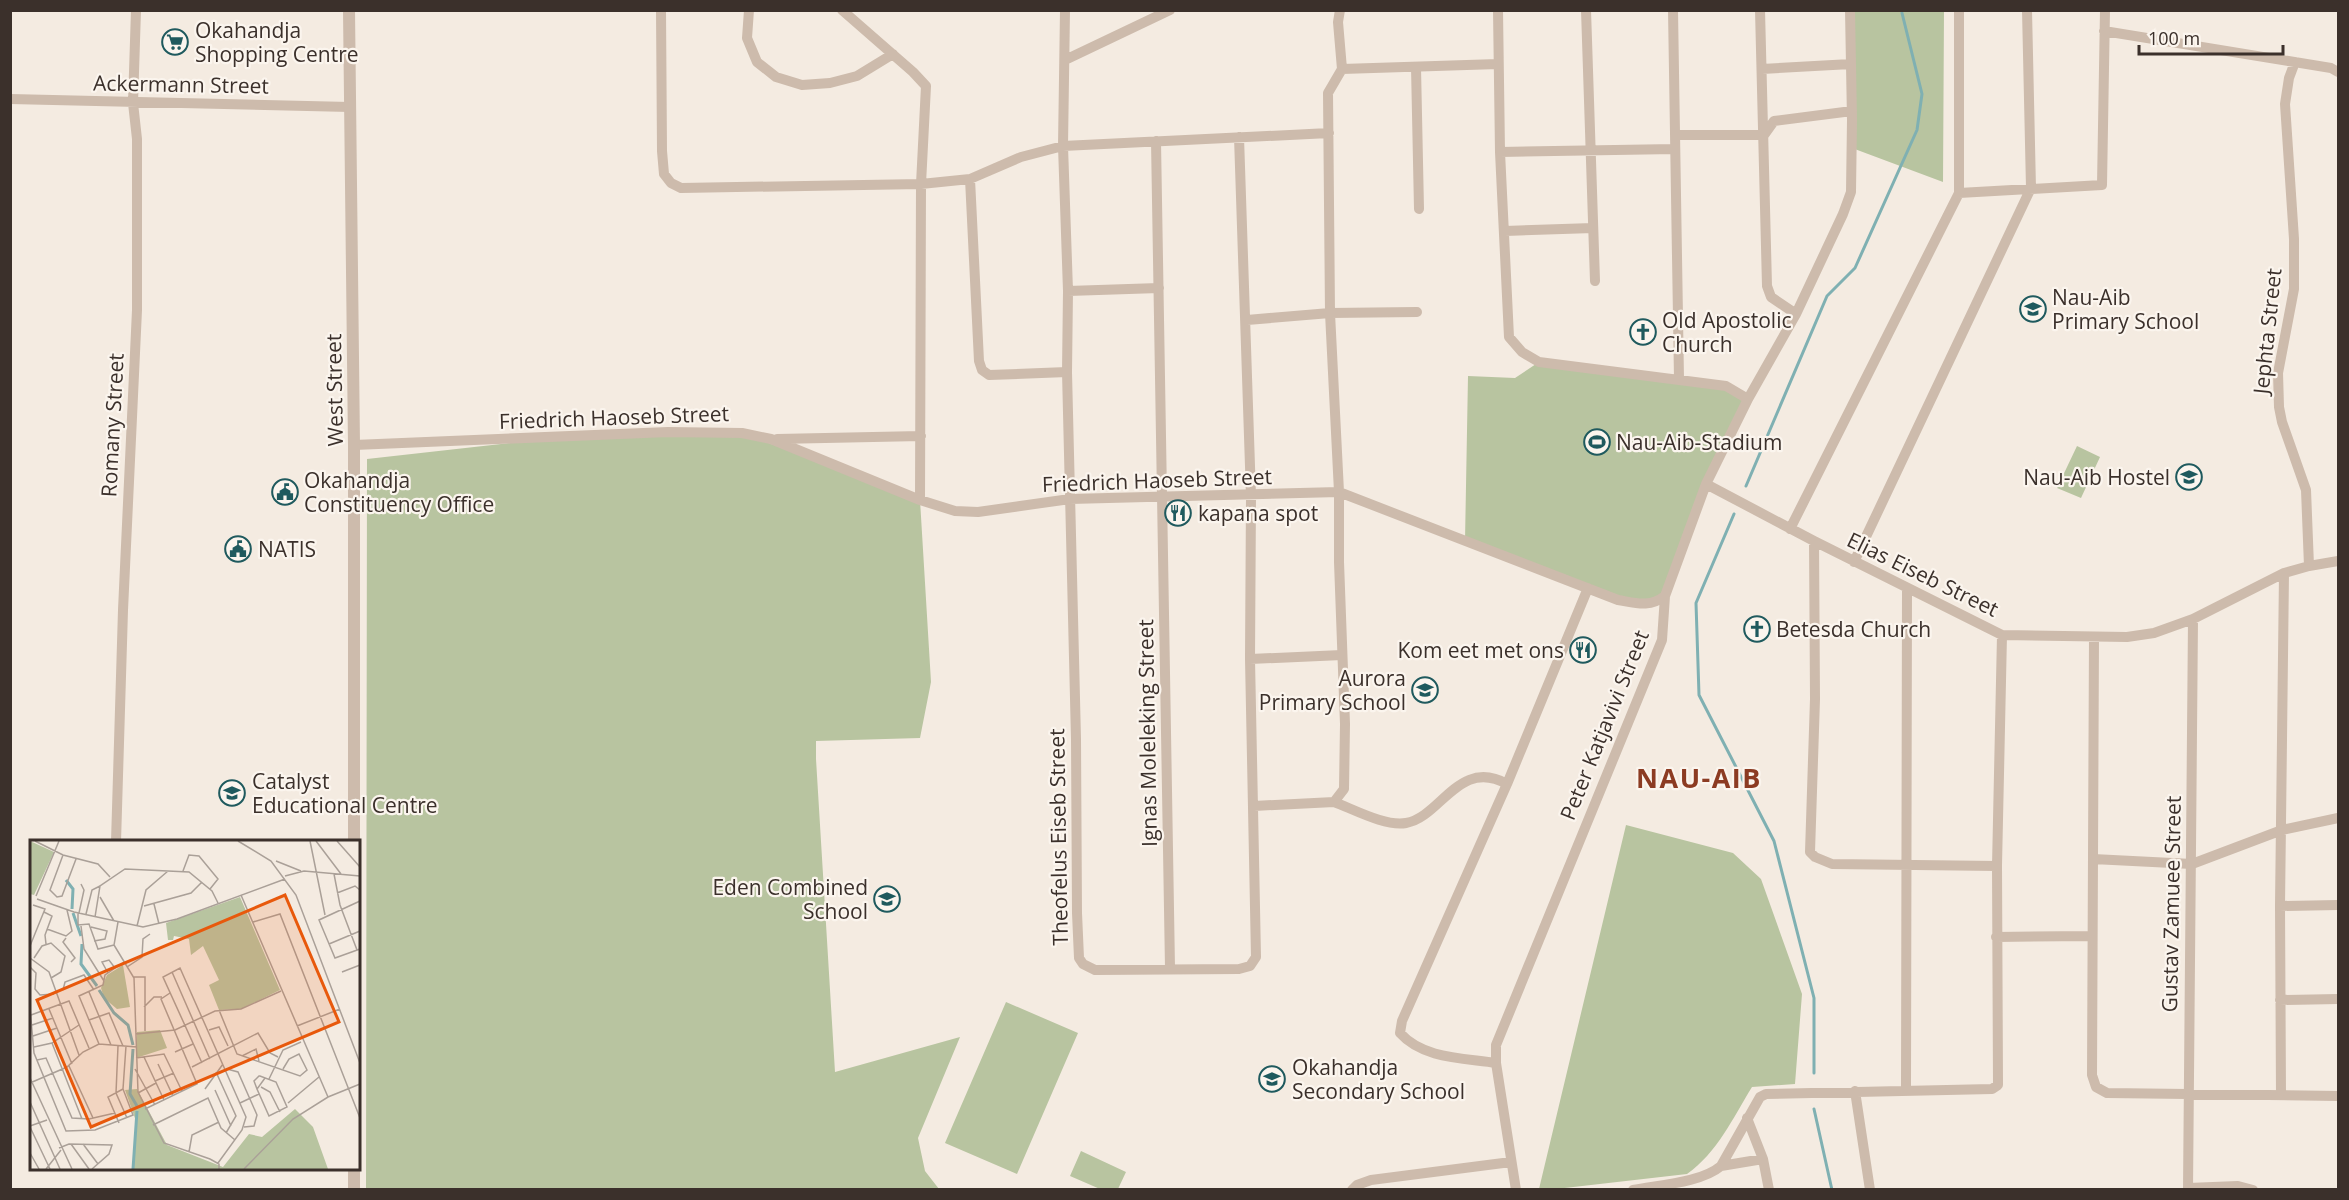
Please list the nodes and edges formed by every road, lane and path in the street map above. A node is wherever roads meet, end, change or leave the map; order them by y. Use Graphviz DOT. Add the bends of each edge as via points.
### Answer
graph roads {
  1 [pos="136,10"];
  2 [pos="349,10"];
  3 [pos="661,10"];
  4 [pos="749,10"];
  5 [pos="842,10"];
  6 [pos="1065,10"];
  7 [pos="1170,10"];
  8 [pos="1340,10"];
  9 [pos="1498,10"];
  10 [pos="1586,10"];
  11 [pos="1672,10"];
  12 [pos="1760,10"];
  13 [pos="1850,10"];
  14 [pos="1959,10"];
  15 [pos="2027,10"];
  16 [pos="2105,10"];
  17 [pos="1156,14"];
  18 [pos="2104,31"];
  19 [pos="893,54"];
  20 [pos="1065,60"];
  21 [pos="2295,62"];
  22 [pos="1498,64"];
  23 [pos="1851,64"];
  24 [pos="1416,67"];
  25 [pos="1342,69"];
  26 [pos="1762,69"];
  27 [pos="2338,72"];
  28 [pos="10,99"];
  29 [pos="133,103"];
  30 [pos="350,107"];
  31 [pos="1852,111"];
  32 [pos="1329,134"];
  33 [pos="1675,135"];
  34 [pos="1764,135"];
  35 [pos="1239,137"];
  36 [pos="1156,141"];
  37 [pos="1063,146"];
  38 [pos="1675,149"];
  39 [pos="1589,150"];
  40 [pos="1500,152"];
  41 [pos="970,179"];
  42 [pos="921,184"];
  43 [pos="2031,188"];
  44 [pos="1959,193"];
  45 [pos="1419,209"];
  46 [pos="1593,228"];
  47 [pos="1505,231"];
  48 [pos="1595,281"];
  49 [pos="1159,288"];
  50 [pos="1068,291"];
  51 [pos="1417,312"];
  52 [pos="1330,313"];
  53 [pos="1796,314"];
  54 [pos="1246,320"];
  55 [pos="1067,372"];
  56 [pos="1679,379"];
  57 [pos="1748,399"];
  58 [pos="921,436"];
  59 [pos="771,439"];
  60 [pos="354,445"];
  61 [pos="1706,484"];
  62 [pos="1339,492"];
  63 [pos="1251,496"];
  64 [pos="1163,497"];
  65 [pos="1070,499"];
  66 [pos="920,500"];
  67 [pos="1790,529"];
  68 [pos="1814,542"];
  69 [pos="2338,561"];
  70 [pos="1854,562"];
  71 [pos="2309,566"];
  72 [pos="2284,573"];
  73 [pos="1588,588"];
  74 [pos="1907,588"];
  75 [pos="1665,596"];
  76 [pos="2193,618"];
  77 [pos="2002,635"];
  78 [pos="2094,637"];
  79 [pos="1342,655"];
  80 [pos="1251,658"];
  81 [pos="1507,784"];
  82 [pos="1334,802"];
  83 [pos="1254,806"];
  84 [pos="2338,818"];
  85 [pos="2282,830"];
  86 [pos="116,840"];
  87 [pos="354,840"];
  88 [pos="2093,859"];
  89 [pos="2192,864"];
  90 [pos="1905,866"];
  91 [pos="1997,866"];
  92 [pos="2338,905"];
  93 [pos="2280,906"];
  94 [pos="2091,936"];
  95 [pos="1996,937"];
  96 [pos="1170,968"];
  97 [pos="2338,999"];
  98 [pos="2280,1000"];
  99 [pos="1496,1063"];
  100 [pos="1906,1089"];
  101 [pos="1855,1091"];
  102 [pos="2187,1093"];
  103 [pos="2281,1094"];
  104 [pos="2338,1096"];
  105 [pos="1747,1118"];
  106 [pos="1763,1160"];
  107 [pos="1511,1162"];
  108 [pos="1721,1166"];
  109 [pos="354,1170"];
  110 [pos="1686,1185"];
  111 [pos="2188,1189"];
  112 [pos="354,1190"];
  113 [pos="1353,1190"];
  114 [pos="1516,1190"];
  115 [pos="1633,1190"];
  116 [pos="1769,1190"];
  117 [pos="1870,1190"];
  118 [pos="2253,1190"];
  1 -- 29 [label="street, Romany Street"];
  2 -- 30 [label="street, West Street"];
  3 -- 42 [label="street" via="662,151 664,174 671,183 681,188"];
  4 -- 19 [label="street" via="747,38 757,62 776,76 802,85 857,76"];
  5 -- 19 [label="street"];
  6 -- 20 [label="street"];
  7 -- 17 [label="street"];
  8 -- 25 [label="street"];
  9 -- 22 [label="street"];
  10 -- 39 [label="street"];
  11 -- 33 [label="street"];
  12 -- 26 [label="street"];
  13 -- 23 [label="street, Peter Katjavivi Street"];
  14 -- 44 [label="street"];
  15 -- 43 [label="street"];
  16 -- 18 [label="street"];
  17 -- 20 [label="street"];
  18 -- 21 [label="street"];
  18 -- 43 [label="street" via="2102,185"];
  19 -- 42 [label="street" via="926,86"];
  20 -- 37 [label="street"];
  21 -- 27 [label="street"];
  21 -- 71 [label="street, Jephta Street" via="2285,104 2294,289 2278,373 2278,407 2306,490"];
  22 -- 24 [label="street"];
  22 -- 40 [label="street"];
  23 -- 26 [label="street"];
  23 -- 31 [label="street, Peter Katjavivi Street"];
  24 -- 25 [label="street"];
  24 -- 45 [label="street"];
  25 -- 32 [label="street" via="1328,93"];
  26 -- 34 [label="street"];
  28 -- 29 [label="street, Ackermann Street"];
  29 -- 30 [label="street, Ackermann Street"];
  29 -- 86 [label="street, Romany Street" via="137,139 137,310"];
  30 -- 60 [label="street, West Street"];
  31 -- 34 [label="street" via="1774,121"];
  31 -- 53 [label="street, Peter Katjavivi Street" via="1851,192"];
  32 -- 35 [label="street"];
  32 -- 52 [label="street"];
  33 -- 34 [label="street"];
  33 -- 38 [label="street"];
  34 -- 53 [label="street" via="1767,286 1771,297"];
  35 -- 36 [label="street"];
  35 -- 54 [label="street, Theofelus Eiseb Street"];
  36 -- 37 [label="street"];
  36 -- 49 [label="street, Ignas Moleleking Street"];
  37 -- 41 [label="street" via="1021,157"];
  37 -- 50 [label="street"];
  38 -- 39 [label="street"];
  38 -- 56 [label="street"];
  39 -- 40 [label="street"];
  39 -- 46 [label="street"];
  40 -- 47 [label="street"];
  41 -- 42 [label="street"];
  41 -- 55 [label="street" via="982,370 989,375"];
  42 -- 58 [label="street"];
  43 -- 44 [label="street"];
  43 -- 70 [label="street"];
  44 -- 67 [label="street"];
  46 -- 47 [label="street"];
  46 -- 48 [label="street"];
  47 -- 56 [label="street" via="1509,337 1522,352 1539,362"];
  49 -- 50 [label="street"];
  49 -- 64 [label="street, Ignas Moleleking Street"];
  50 -- 55 [label="street"];
  51 -- 52 [label="street"];
  52 -- 54 [label="street"];
  52 -- 62 [label="street"];
  53 -- 57 [label="street, Peter Katjavivi Street"];
  54 -- 63 [label="street, Theofelus Eiseb Street"];
  55 -- 65 [label="street"];
  56 -- 57 [label="street" via="1726,386"];
  57 -- 61 [label="street, Peter Katjavivi Street"];
  58 -- 59 [label="street"];
  58 -- 66 [label="street"];
  59 -- 60 [label="street, Friedrich Haoseb Street" via="741,433 668,432"];
  59 -- 66 [label="street, Friedrich Haoseb Street"];
  60 -- 87 [label="street, West Street"];
  61 -- 67 [label="street, Elias Eiseb Street"];
  61 -- 75 [label="street, Peter Katjavivi Street"];
  62 -- 63 [label="street, Friedrich Haoseb Street"];
  62 -- 73 [label="street, Friedrich Haoseb Street"];
  62 -- 79 [label="street"];
  63 -- 64 [label="street, Friedrich Haoseb Street"];
  63 -- 80 [label="street, Theofelus Eiseb Street"];
  64 -- 65 [label="street, Friedrich Haoseb Street"];
  64 -- 96 [label="street, Ignas Moleleking Street"];
  65 -- 66 [label="street, Friedrich Haoseb Street" via="978,512 955,511"];
  65 -- 96 [label="street, Theofelus Eiseb Street" via="1079,958 1095,970"];
  67 -- 68 [label="street, Elias Eiseb Street"];
  68 -- 70 [label="street, Elias Eiseb Street"];
  68 -- 90 [label="street" via="1815,699 1810,852 1832,864"];
  69 -- 71 [label="street, Elias Eiseb Street"];
  70 -- 74 [label="street, Elias Eiseb Street"];
  71 -- 72 [label="street, Elias Eiseb Street"];
  72 -- 76 [label="street, Elias Eiseb Street"];
  72 -- 85 [label="street"];
  73 -- 75 [label="street, Friedrich Haoseb Street" via="1618,600 1646,605"];
  73 -- 81 [label="street"];
  74 -- 77 [label="street, Elias Eiseb Street"];
  74 -- 90 [label="street"];
  75 -- 99 [label="street, Peter Katjavivi Street" via="1662,640 1502,1028"];
  76 -- 78 [label="street, Elias Eiseb Street" via="2154,633"];
  76 -- 89 [label="street, Gustav Zamuee Street"];
  77 -- 78 [label="street, Elias Eiseb Street"];
  77 -- 91 [label="street"];
  78 -- 88 [label="street"];
  79 -- 80 [label="street"];
  79 -- 82 [label="street" via="1344,789"];
  80 -- 83 [label="street, Theofelus Eiseb Street"];
  81 -- 82 [label="street" via="1483,778 1463,782 1408,823 1398,824"];
  81 -- 99 [label="street" via="1400,1033 1422,1050"];
  82 -- 83 [label="street"];
  83 -- 96 [label="street, Theofelus Eiseb Street" via="1256,957 1250,966 1239,969"];
  84 -- 85 [label="street"];
  85 -- 89 [label="street"];
  85 -- 93 [label="street"];
  88 -- 89 [label="street"];
  88 -- 94 [label="street"];
  89 -- 102 [label="street, Gustav Zamuee Street"];
  90 -- 91 [label="street"];
  90 -- 100 [label="street"];
  91 -- 95 [label="street"];
  92 -- 93 [label="street"];
  93 -- 98 [label="street"];
  94 -- 95 [label="street"];
  94 -- 102 [label="street" via="2092,1075 2096,1087 2107,1093"];
  95 -- 100 [label="street" via="1998,1085 1992,1089"];
  97 -- 98 [label="street"];
  98 -- 103 [label="street"];
  99 -- 107 [label="street, Peter Katjavivi Street"];
  100 -- 101 [label="street"];
  101 -- 105 [label="street" via="1766,1094"];
  101 -- 117 [label="street"];
  102 -- 103 [label="street"];
  102 -- 111 [label="street, Gustav Zamuee Street"];
  103 -- 104 [label="street"];
  105 -- 106 [label="street"];
  105 -- 108 [label="street"];
  106 -- 108 [label="street"];
  106 -- 116 [label="street"];
  107 -- 113 [label="street" via="1371,1180"];
  107 -- 114 [label="street, Peter Katjavivi Street"];
  108 -- 110 [label="street"];
  109 -- 112 [label="street"];
  110 -- 115 [label="street"];
  111 -- 118 [label="street" via="2238,1185"];
}
